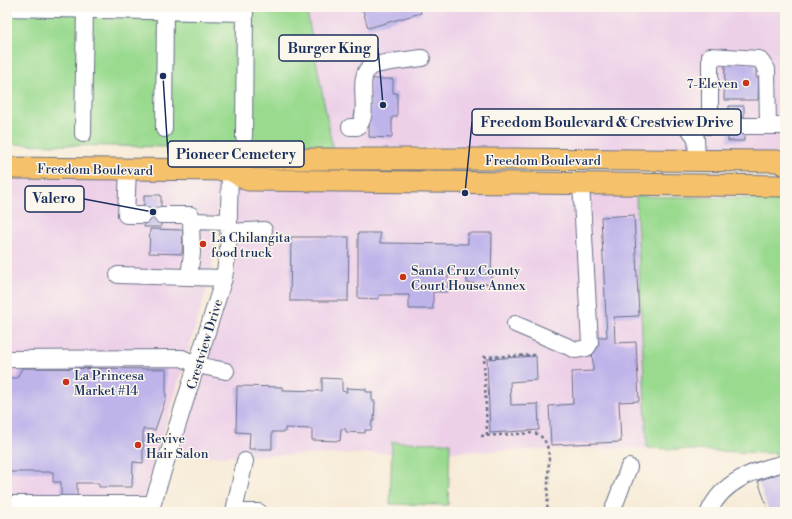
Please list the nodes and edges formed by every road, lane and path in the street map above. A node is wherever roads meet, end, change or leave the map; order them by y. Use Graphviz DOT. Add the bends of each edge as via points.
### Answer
graph roads {
  1 [pos="7,8"];
  2 [pos="85,9"];
  3 [pos="165,9"];
  4 [pos="245,10"];
  5 [pos="422,58"];
  6 [pos="710,126"];
  7 [pos="768,126"];
  8 [pos="785,126"];
  9 [pos="350,127"];
  10 [pos="164,129"];
  11 [pos="83,134"];
  12 [pos="244,137"];
  13 [pos="697,161"];
  14 [pos="785,165"];
  15 [pos="7,168"];
  16 [pos="128,169"];
  17 [pos="230,170"];
  18 [pos="581,183"];
  19 [pos="785,186"];
  20 [pos="144,215"];
  21 [pos="161,215"];
  22 [pos="192,221"];
  23 [pos="229,227"];
  24 [pos="264,230"];
  25 [pos="118,275"];
  26 [pos="189,277"];
  27 [pos="224,278"];
  28 [pos="514,324"];
  29 [pos="538,355"];
  30 [pos="7,359"];
  31 [pos="197,365"];
  32 [pos="226,371"];
  33 [pos="487,435"];
  34 [pos="481,436"];
  35 [pos="245,460"];
  36 [pos="785,463"];
  37 [pos="629,467"];
  38 [pos="7,504"];
  39 [pos="151,508"];
  40 [pos="234,512"];
  41 [pos="260,512"];
  42 [pos="547,512"];
  43 [pos="612,512"];
  44 [pos="709,512"];
  1 -- 2 [label="street"];
  2 -- 3 [label="street"];
  2 -- 11 [label="street"];
  3 -- 4 [label="street"];
  3 -- 10 [label="street"];
  4 -- 12 [label="street"];
  5 -- 9 [label="street" via="374,66 367,70 364,77 362,121 357,127"];
  6 -- 7 [label="street"];
  6 -- 7 [label="street" via="710,56 759,59 767,69"];
  6 -- 13 [label="street" via="686,124 696,138"];
  7 -- 8 [label="street"];
  13 -- 14 [label="main road, Freedom Boulevard" via="778,162"];
  13 -- 17 [label="main road, Freedom Boulevard" via="249,159"];
  15 -- 16 [label="main road, Freedom Boulevard"];
  16 -- 17 [label="main road, Freedom Boulevard"];
  16 -- 20 [label="street" via="126,215"];
  17 -- 18 [label="main road, Freedom Boulevard" via="248,180"];
  17 -- 23 [label="street, Crestview Drive"];
  18 -- 19 [label="main road, Freedom Boulevard"];
  18 -- 28 [label="street" via="590,343 587,348 576,350"];
  21 -- 22 [label="street" via="191,215"];
  22 -- 23 [label="street"];
  22 -- 26 [label="street"];
  23 -- 24 [label="street"];
  23 -- 27 [label="street, Crestview Drive"];
  25 -- 26 [label="street"];
  26 -- 27 [label="street"];
  27 -- 31 [label="street, Crestview Drive"];
  29 -- 33 [label="path" via="484,357"];
  30 -- 31 [label="street" via="182,358"];
  31 -- 32 [label="street"];
  31 -- 39 [label="street, Crestview Drive"];
  33 -- 34 [label="path"];
  33 -- 42 [label="path" via="534,433 544,439 549,456"];
  35 -- 40 [label="street"];
  36 -- 44 [label="street" via="759,470 728,486"];
  37 -- 43 [label="street"];
  38 -- 39 [label="street"];
  40 -- 41 [label="street"];
}
